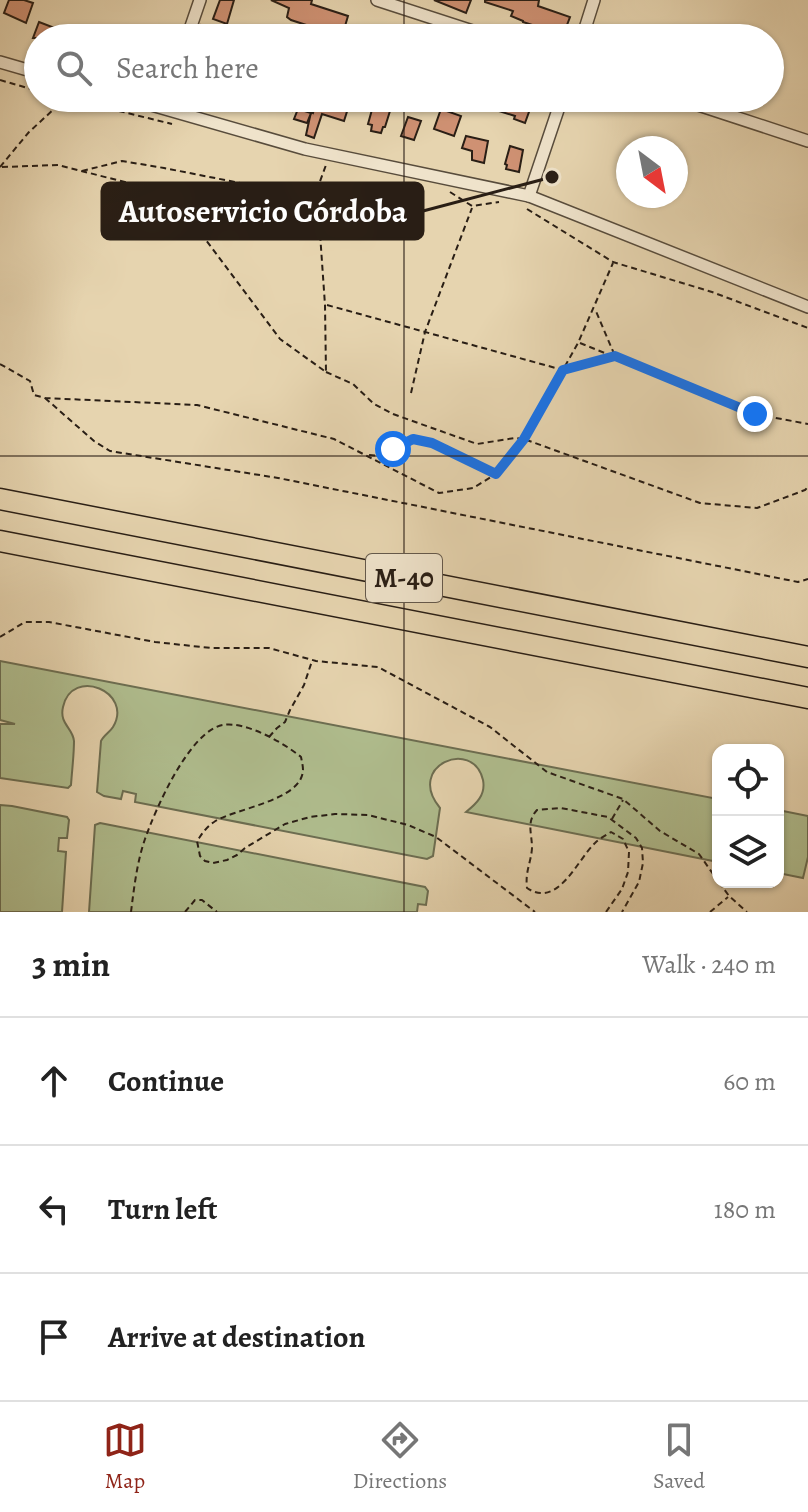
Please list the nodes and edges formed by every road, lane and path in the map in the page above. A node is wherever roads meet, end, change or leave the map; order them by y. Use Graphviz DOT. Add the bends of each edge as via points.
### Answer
graph roads {
  1 [pos="200,0"];
  2 [pos="377,0"];
  3 [pos="594,0"];
  4 [pos="192,24"];
  5 [pos="451,24"];
  6 [pos="586,24"];
  7 [pos="0,62"];
  8 [pos="24,69"];
  9 [pos="0,80"];
  10 [pos="24,87"];
  11 [pos="51,112"];
  12 [pos="124,112"];
  13 [pos="193,112"];
  14 [pos="557,112"];
  15 [pos="720,112"];
  16 [pos="181,126"];
  17 [pos="808,141"];
  18 [pos="328,160"];
  19 [pos="0,167"];
  20 [pos="80,171"];
  21 [pos="446,188"];
  22 [pos="526,201"];
  23 [pos="498,202"];
  24 [pos="472,206"];
  25 [pos="319,219"];
  26 [pos="613,262"];
  27 [pos="325,305"];
  28 [pos="594,307"];
  29 [pos="808,307"];
  30 [pos="808,328"];
  31 [pos="425,332"];
  32 [pos="578,343"];
  33 [pos="615,356"];
  34 [pos="0,364"];
  35 [pos="563,370"];
  36 [pos="326,372"];
  37 [pos="411,393"];
  38 [pos="45,398"];
  39 [pos="808,424"];
  40 [pos="524,439"];
  41 [pos="364,454"];
  42 [pos="496,474"];
  43 [pos="808,487"];
  44 [pos="0,499"];
  45 [pos="0,541"];
  46 [pos="808,579"];
  47 [pos="0,637"];
  48 [pos="808,657"];
  49 [pos="312,659"];
  50 [pos="808,698"];
  51 [pos="269,738"];
  52 [pos="623,799"];
  53 [pos="611,820"];
  54 [pos="712,873"];
  55 [pos="723,888"];
  56 [pos="729,896"];
  57 [pos="131,912"];
  58 [pos="185,912"];
  59 [pos="217,912"];
  60 [pos="535,912"];
  61 [pos="606,912"];
  62 [pos="622,912"];
  63 [pos="710,912"];
  64 [pos="747,912"];
  1 -- 4 [label="street"];
  2 -- 5 [label="street"];
  3 -- 6 [label="street"];
  7 -- 8 [label="street"];
  9 -- 10 [label="path"];
  11 -- 19 [label="path"];
  12 -- 16 [label="path"];
  13 -- 22 [label="street" via="305,149"];
  14 -- 22 [label="street"];
  15 -- 17 [label="street"];
  18 -- 25 [label="path" via="319,184"];
  19 -- 20 [label="path" via="58,165"];
  20 -- 25 [label="path" via="122,161 240,183 285,199"];
  20 -- 36 [label="path" via="156,190 188,216 280,339"];
  21 -- 24 [label="path"];
  22 -- 26 [label="path"];
  22 -- 29 [label="street"];
  23 -- 24 [label="path"];
  24 -- 31 [label="path"];
  25 -- 27 [label="path"];
  26 -- 28 [label="path"];
  26 -- 30 [label="path"];
  27 -- 31 [label="path"];
  27 -- 36 [label="path"];
  28 -- 32 [label="path"];
  28 -- 33 [label="path"];
  31 -- 35 [label="path"];
  31 -- 37 [label="path"];
  32 -- 33 [label="path"];
  32 -- 35 [label="path"];
  33 -- 35 [label="path"];
  33 -- 39 [label="path" via="755,414"];
  34 -- 38 [label="path" via="30,381 34,395"];
  35 -- 40 [label="path"];
  36 -- 40 [label="path" via="353,384 383,409 477,444"];
  38 -- 41 [label="path" via="197,405 334,439"];
  38 -- 46 [label="path" via="110,451 278,478 798,582"];
  40 -- 42 [label="path"];
  40 -- 43 [label="path" via="700,503 757,508"];
  41 -- 42 [label="path" via="381,457 413,439"];
  41 -- 42 [label="path" via="439,493 473,488"];
  44 -- 48 [label="highway, M-40"];
  45 -- 50 [label="highway, M-40"];
  47 -- 49 [label="path" via="25,622 49,622 155,642 269,648"];
  49 -- 51 [label="path" via="285,722"];
  49 -- 52 [label="path" via="378,667 490,727 547,772"];
  51 -- 57 [label="path" via="243,726 222,725 199,738 183,759 145,840"];
  51 -- 60 [label="path" via="301,757 300,781 279,797 214,822 197,841 205,861 227,860 285,824 335,814 368,815 436,837"];
  52 -- 53 [label="path"];
  52 -- 54 [label="path" via="660,831 699,854"];
  53 -- 61 [label="path" via="561,808 537,810 529,826 532,850 526,875 527,888 535,894 555,889 595,842 611,832 623,839 629,852 628,872"];
  53 -- 62 [label="path" via="642,848 639,882"];
  55 -- 56 [label="path"];
  56 -- 63 [label="path"];
  56 -- 64 [label="path"];
  58 -- 59 [label="path" via="195,900 202,900"];
}
